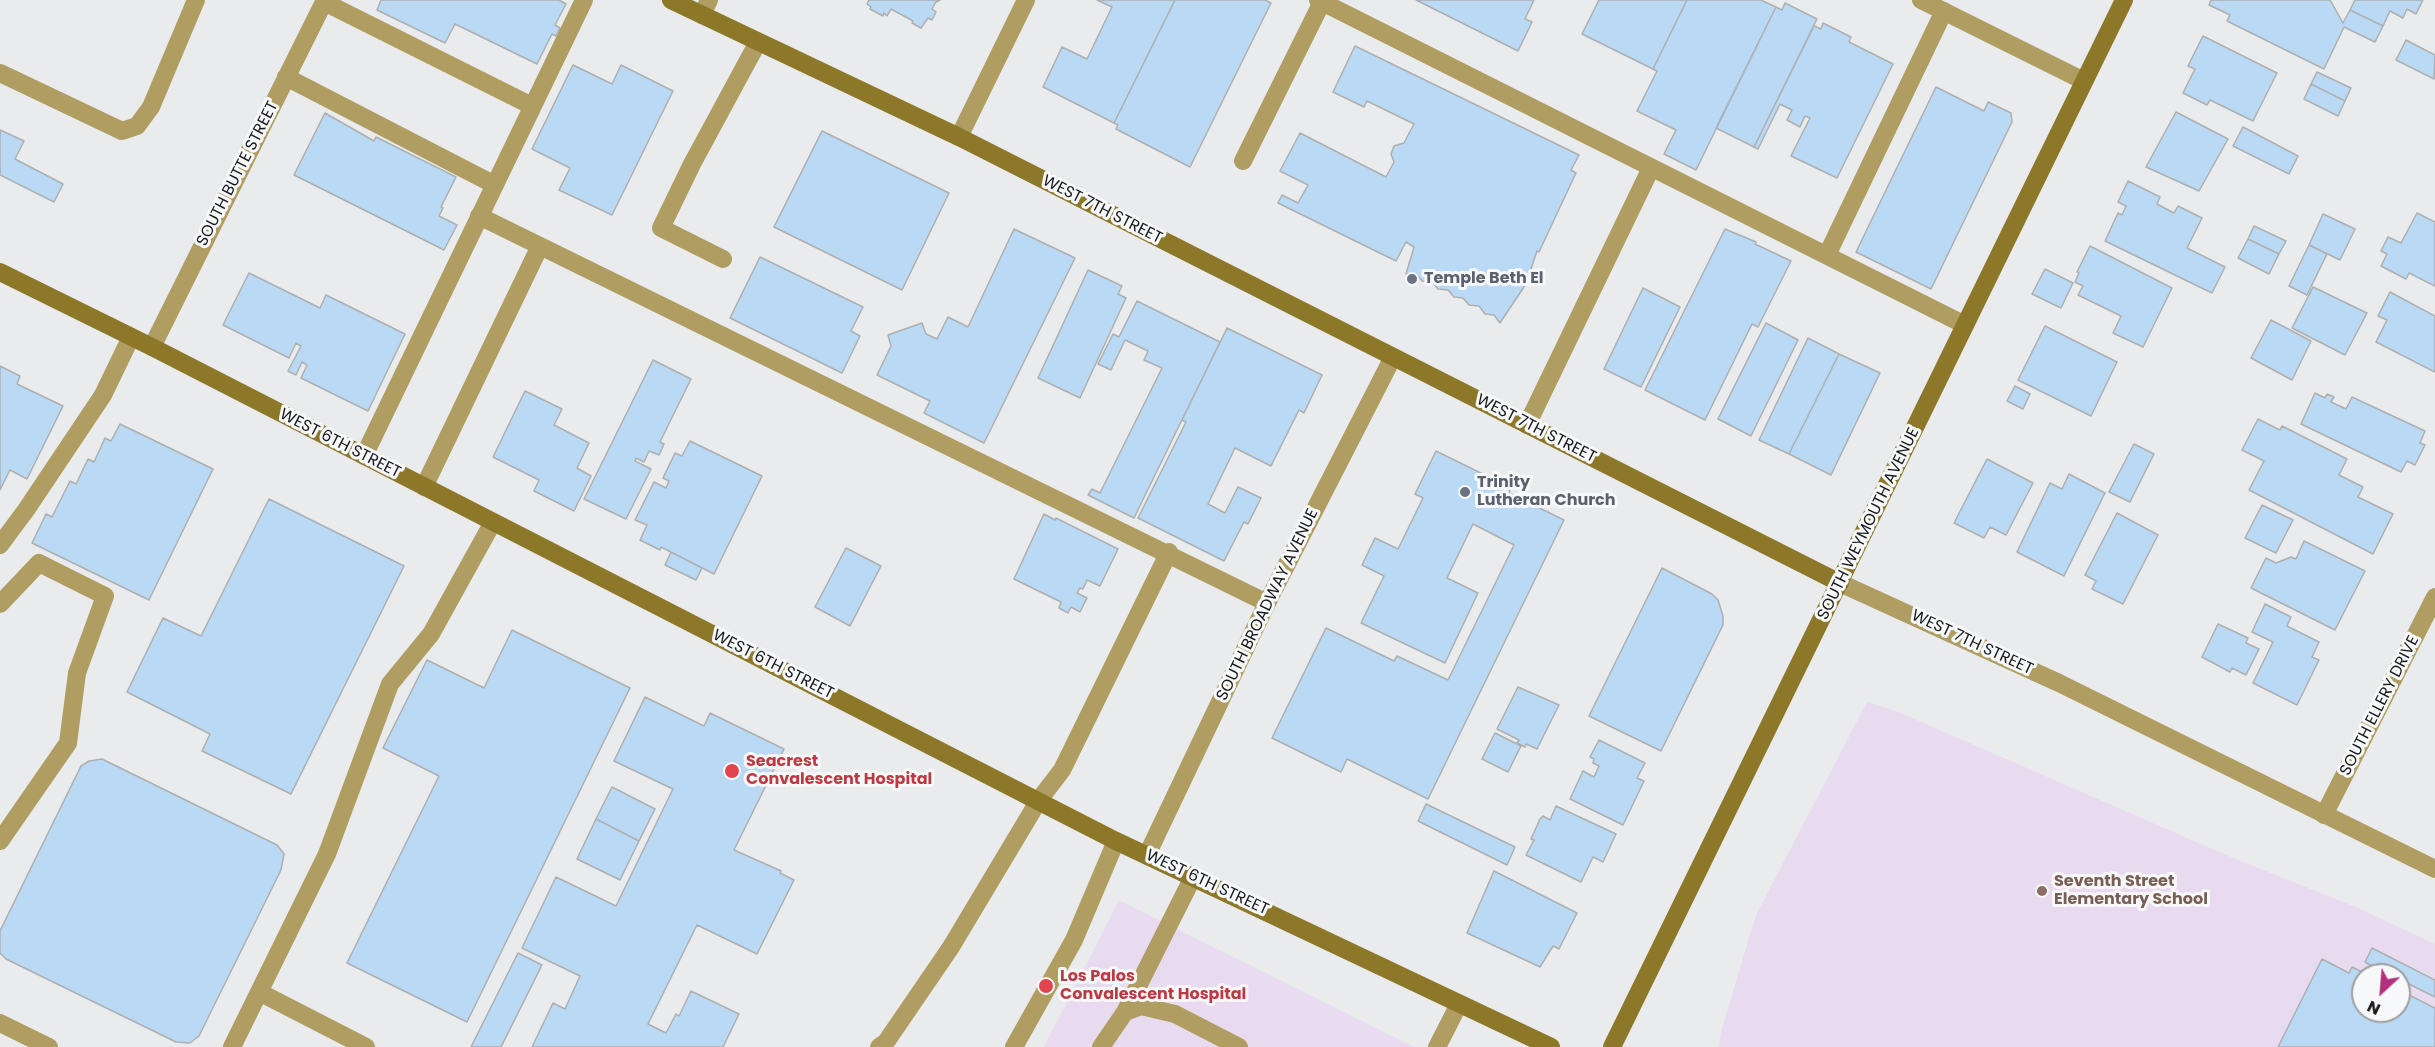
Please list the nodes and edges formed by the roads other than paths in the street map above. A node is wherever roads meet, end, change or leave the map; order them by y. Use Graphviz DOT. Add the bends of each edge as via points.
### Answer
graph roads {
  1 [pos="196,0"];
  2 [pos="584,0"];
  3 [pos="671,0"];
  4 [pos="1026,0"];
  5 [pos="1921,0"];
  6 [pos="2124,0"];
  7 [pos="325,1"];
  8 [pos="1320,1"];
  9 [pos="706,7"];
  10 [pos="1944,11"];
  11 [pos="758,42"];
  12 [pos="0,73"];
  13 [pos="286,78"];
  14 [pos="2084,81"];
  15 [pos="532,106"];
  16 [pos="958,137"];
  17 [pos="1243,161"];
  18 [pos="1651,168"];
  19 [pos="495,184"];
  20 [pos="479,216"];
  21 [pos="540,246"];
  22 [pos="1827,255"];
  23 [pos="723,259"];
  24 [pos="0,272"];
  25 [pos="1965,325"];
  26 [pos="131,337"];
  27 [pos="152,347"];
  28 [pos="1393,357"];
  29 [pos="1527,425"];
  30 [pos="364,456"];
  31 [pos="424,487"];
  32 [pos="493,522"];
  33 [pos="0,544"];
  34 [pos="1169,552"];
  35 [pos="1840,583"];
  36 [pos="2435,597"];
  37 [pos="1267,603"];
  38 [pos="0,604"];
  39 [pos="1039,800"];
  40 [pos="2324,815"];
  41 [pos="0,841"];
  42 [pos="1116,841"];
  43 [pos="1147,855"];
  44 [pos="2435,869"];
  45 [pos="1192,877"];
  46 [pos="259,992"];
  47 [pos="1459,1004"];
  48 [pos="1125,1012"];
  49 [pos="0,1023"];
  50 [pos="49,1047"];
  51 [pos="232,1047"];
  52 [pos="366,1047"];
  53 [pos="879,1047"];
  54 [pos="1014,1047"];
  55 [pos="1101,1047"];
  56 [pos="1239,1047"];
  57 [pos="1437,1047"];
  58 [pos="1551,1047"];
  59 [pos="1612,1047"];
  1 -- 12 [label="street" via="151,107 137,126 122,131"];
  2 -- 15 [label="street"];
  3 -- 9 [label="street, WEST 7TH STREET"];
  4 -- 16 [label="street"];
  5 -- 10 [label="street"];
  6 -- 14 [label="street, SOUTH WEYMOUTH AVENUE"];
  7 -- 13 [label="street, SOUTH BUTTE STREET"];
  7 -- 15 [label="street"];
  8 -- 17 [label="street"];
  8 -- 18 [label="street"];
  9 -- 11 [label="street, WEST 7TH STREET"];
  10 -- 14 [label="street"];
  10 -- 22 [label="street"];
  11 -- 16 [label="street, WEST 7TH STREET"];
  11 -- 23 [label="street" via="661,228"];
  13 -- 19 [label="street"];
  13 -- 27 [label="street, SOUTH BUTTE STREET"];
  14 -- 25 [label="street, SOUTH WEYMOUTH AVENUE"];
  15 -- 19 [label="street"];
  16 -- 28 [label="street, WEST 7TH STREET"];
  18 -- 22 [label="street"];
  18 -- 29 [label="street"];
  19 -- 20 [label="street"];
  20 -- 21 [label="street"];
  20 -- 30 [label="street"];
  21 -- 31 [label="street"];
  21 -- 34 [label="street"];
  22 -- 25 [label="street"];
  24 -- 26 [label="street, WEST 6TH STREET"];
  25 -- 35 [label="street, SOUTH WEYMOUTH AVENUE"];
  26 -- 27 [label="street, WEST 6TH STREET"];
  26 -- 33 [label="street" via="103,394"];
  27 -- 30 [label="street, WEST 6TH STREET"];
  28 -- 29 [label="street, WEST 7TH STREET"];
  28 -- 37 [label="street, SOUTH BROADWAY AVENUE"];
  29 -- 35 [label="street, WEST 7TH STREET"];
  30 -- 31 [label="street, WEST 6TH STREET"];
  31 -- 32 [label="street, WEST 6TH STREET"];
  32 -- 39 [label="street, WEST 6TH STREET"];
  32 -- 46 [label="street" via="431,634 390,684 327,854"];
  34 -- 37 [label="street"];
  34 -- 39 [label="street" via="1062,770"];
  35 -- 40 [label="street, WEST 7TH STREET" via="2059,683"];
  35 -- 59 [label="street, SOUTH WEYMOUTH AVENUE"];
  36 -- 40 [label="street, SOUTH ELLERY DRIVE"];
  37 -- 43 [label="street, SOUTH BROADWAY AVENUE"];
  38 -- 41 [label="street" via="39,563 105,596 77,673 68,743"];
  39 -- 42 [label="street, WEST 6TH STREET"];
  39 -- 53 [label="street" via="951,947"];
  40 -- 44 [label="street, WEST 7TH STREET"];
  42 -- 43 [label="street, WEST 6TH STREET"];
  42 -- 54 [label="street" via="1074,940"];
  43 -- 45 [label="street, WEST 6TH STREET"];
  45 -- 47 [label="street, WEST 6TH STREET"];
  45 -- 48 [label="street"];
  46 -- 51 [label="street"];
  46 -- 52 [label="street"];
  47 -- 57 [label="street"];
  47 -- 58 [label="street, WEST 6TH STREET"];
  48 -- 55 [label="street"];
  48 -- 56 [label="street" via="1141,1006 1175,1014"];
  49 -- 50 [label="street"];
}
